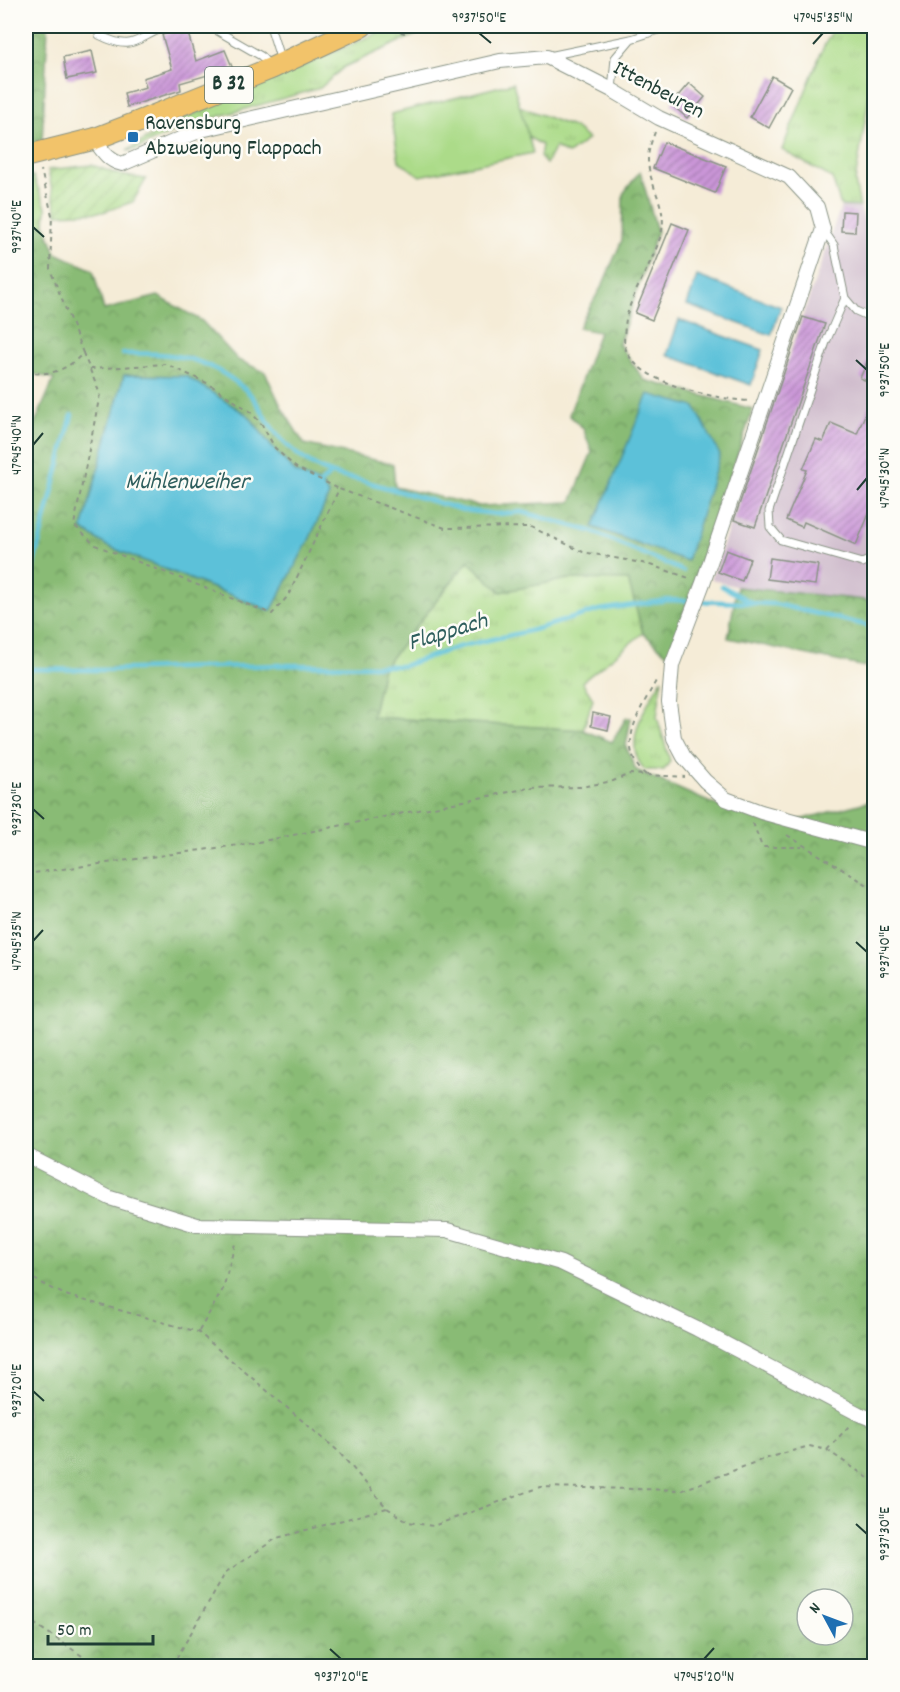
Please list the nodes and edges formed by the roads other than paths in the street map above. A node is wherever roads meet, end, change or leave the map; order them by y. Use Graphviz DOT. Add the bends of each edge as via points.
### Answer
graph roads {
  1 [pos="168,26"];
  2 [pos="209,26"];
  3 [pos="270,26"];
  4 [pos="671,26"];
  5 [pos="372,27"];
  6 [pos="99,35"];
  7 [pos="631,39"];
  8 [pos="547,57"];
  9 [pos="277,65"];
  10 [pos="612,90"];
  11 [pos="94,139"];
  12 [pos="31,155"];
  13 [pos="823,229"];
  14 [pos="845,298"];
  15 [pos="874,319"];
  16 [pos="874,558"];
  17 [pos="874,843"];
  18 [pos="26,1155"];
  19 [pos="874,1420"];
  1 -- 6 [label="lane" via="132,44 118,44"];
  2 -- 9 [label="lane"];
  3 -- 9 [label="lane"];
  4 -- 7 [label="lane"];
  5 -- 9 [label="main road, B 32"];
  7 -- 8 [label="lane"];
  7 -- 10 [label="lane" via="615,58"];
  8 -- 10 [label="street, Ittenbeuren"];
  8 -- 11 [label="street" via="500,61 201,130 122,164 106,155"];
  9 -- 11 [label="main road, B 32"];
  10 -- 13 [label="street, Ittenbeuren" via="659,118 789,177 817,207"];
  11 -- 12 [label="main road, B 32"];
  13 -- 14 [label="lane" via="834,245"];
  13 -- 17 [label="street" via="672,666 669,702 674,738 694,770 726,799"];
  14 -- 15 [label="lane" via="856,311"];
  14 -- 16 [label="lane" via="826,342 769,511 770,527 780,540 862,563"];
  18 -- 19 [label="street" via="110,1198 197,1225 447,1230 561,1263"];
}
